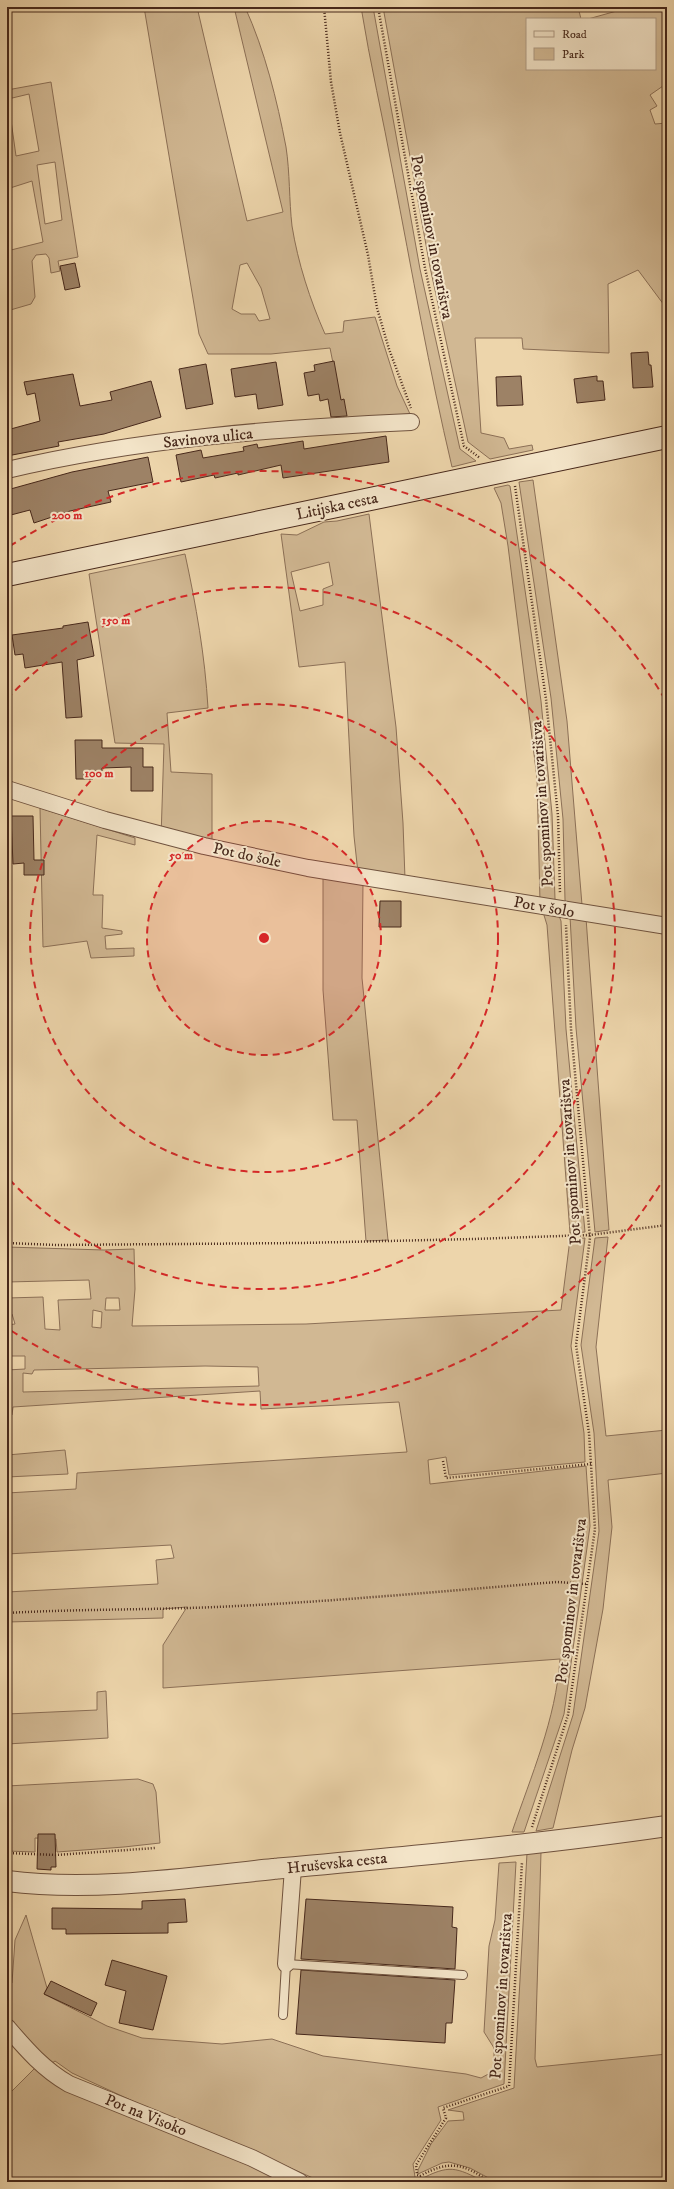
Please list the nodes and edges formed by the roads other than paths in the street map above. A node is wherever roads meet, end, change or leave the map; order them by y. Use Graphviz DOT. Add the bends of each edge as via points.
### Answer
graph roads {
  1 [pos="412,417"];
  2 [pos="667,437"];
  3 [pos="7,470"];
  4 [pos="7,575"];
  5 [pos="7,789"];
  6 [pos="422,886"];
  7 [pos="667,926"];
  8 [pos="667,1826"];
  9 [pos="292,1868"];
  10 [pos="7,1881"];
  11 [pos="286,1964"];
  12 [pos="463,1975"];
  13 [pos="283,2014"];
  14 [pos="7,2027"];
  15 [pos="300,2182"];
  1 -- 3 [label="street, Savinova ulica" via="114,448"];
  2 -- 4 [label="main road, Litijska cesta"];
  5 -- 6 [label="street, Pot do šole" via="105,820 204,846 308,868"];
  6 -- 7 [label="street, Pot v šolo"];
  8 -- 9 [label="street, Hruševska cesta" via="599,1836"];
  9 -- 10 [label="street, Hruševska cesta" via="121,1882 48,1884"];
  9 -- 11 [label="street"];
  11 -- 12 [label="lane"];
  11 -- 13 [label="lane"];
  14 -- 15 [label="street, Pot na Visoko" via="38,2062 69,2084 252,2158"];
}
